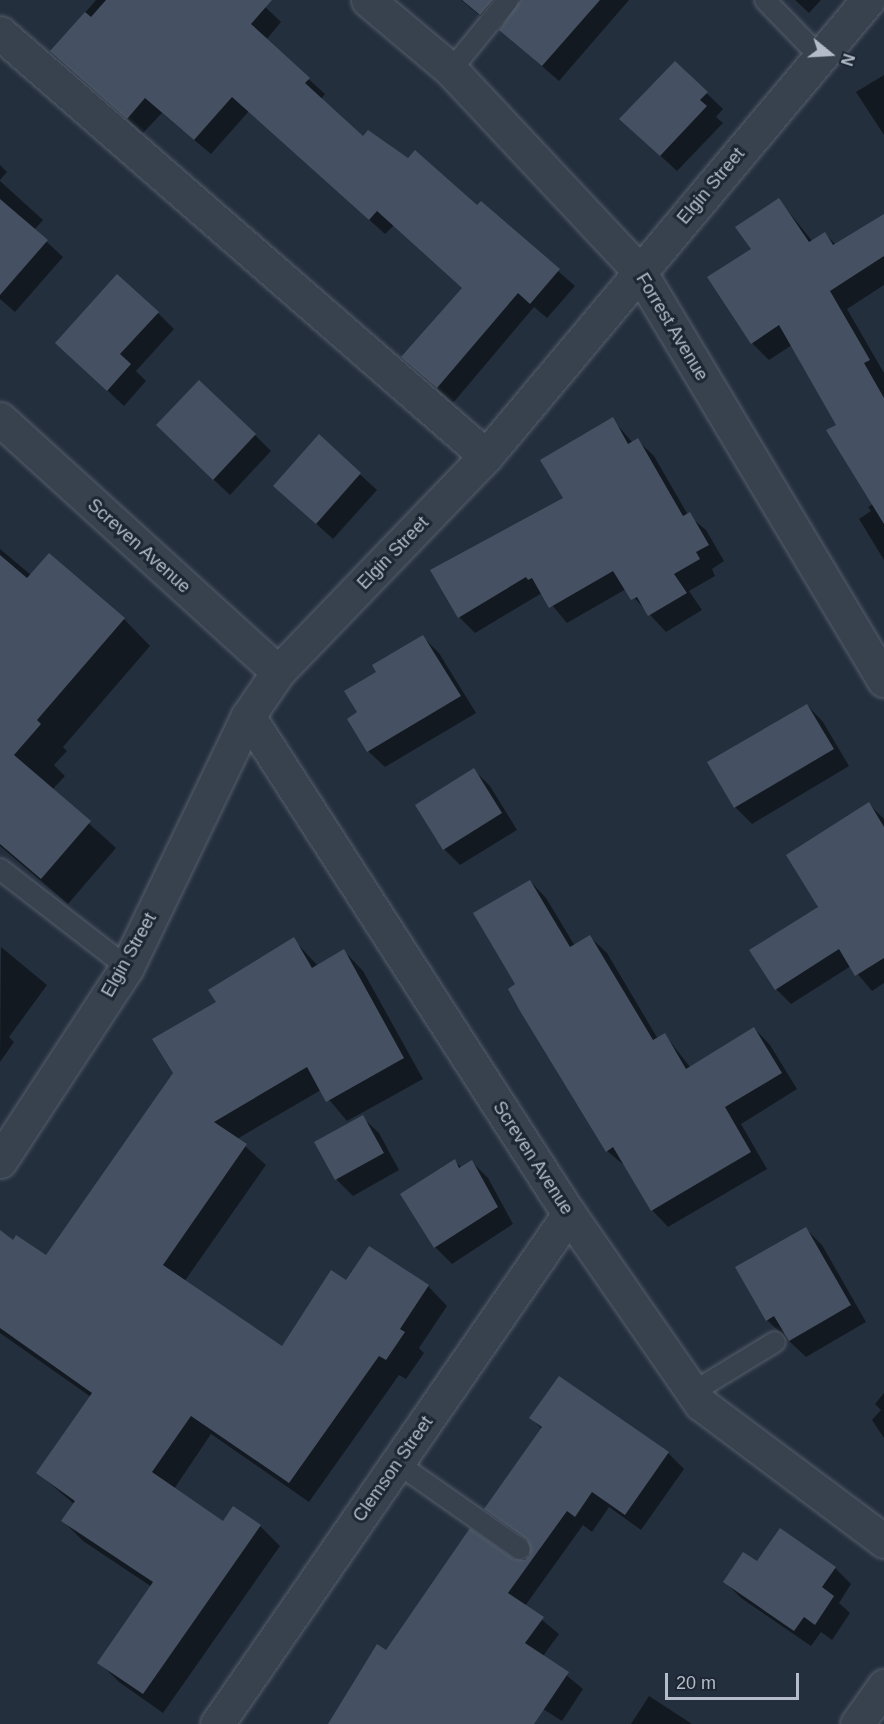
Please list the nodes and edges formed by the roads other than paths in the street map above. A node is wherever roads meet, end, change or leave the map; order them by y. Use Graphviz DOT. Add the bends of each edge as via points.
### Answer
graph roads {
  1 [pos="368,0"];
  2 [pos="508,0"];
  3 [pos="765,0"];
  4 [pos="868,0"];
  5 [pos="0,33"];
  6 [pos="820,57"];
  7 [pos="451,70"];
  8 [pos="639,271"];
  9 [pos="0,419"];
  10 [pos="486,456"];
  11 [pos="278,672"];
  12 [pos="884,680"];
  13 [pos="248,716"];
  14 [pos="0,869"];
  15 [pos="127,967"];
  16 [pos="0,1161"];
  17 [pos="569,1214"];
  18 [pos="775,1342"];
  19 [pos="693,1392"];
  20 [pos="397,1463"];
  21 [pos="884,1541"];
  22 [pos="520,1549"];
  23 [pos="884,1686"];
  24 [pos="217,1724"];
  25 [pos="857,1724"];
  1 -- 7 [label="street, Forrest Avenue"];
  2 -- 7 [label="lane"];
  3 -- 6 [label="lane"];
  4 -- 6 [label="street, Elgin Street"];
  5 -- 10 [label="street"];
  6 -- 8 [label="street, Elgin Street"];
  7 -- 8 [label="street, Forrest Avenue"];
  8 -- 10 [label="street, Elgin Street"];
  8 -- 12 [label="street, Forrest Avenue"];
  9 -- 11 [label="street, Screven Avenue"];
  10 -- 11 [label="street, Elgin Street"];
  11 -- 13 [label="street, Elgin Street"];
  13 -- 15 [label="street, Elgin Street"];
  13 -- 17 [label="street, Screven Avenue"];
  14 -- 15 [label="lane"];
  15 -- 16 [label="street, Elgin Street"];
  17 -- 19 [label="street, Screven Avenue"];
  17 -- 20 [label="street, Clemson Street"];
  18 -- 19 [label="lane"];
  19 -- 21 [label="street, Screven Avenue" via="701,1404 779,1465"];
  20 -- 22 [label="lane"];
  20 -- 24 [label="street, Clemson Street"];
  23 -- 25 [label="street"];
}
